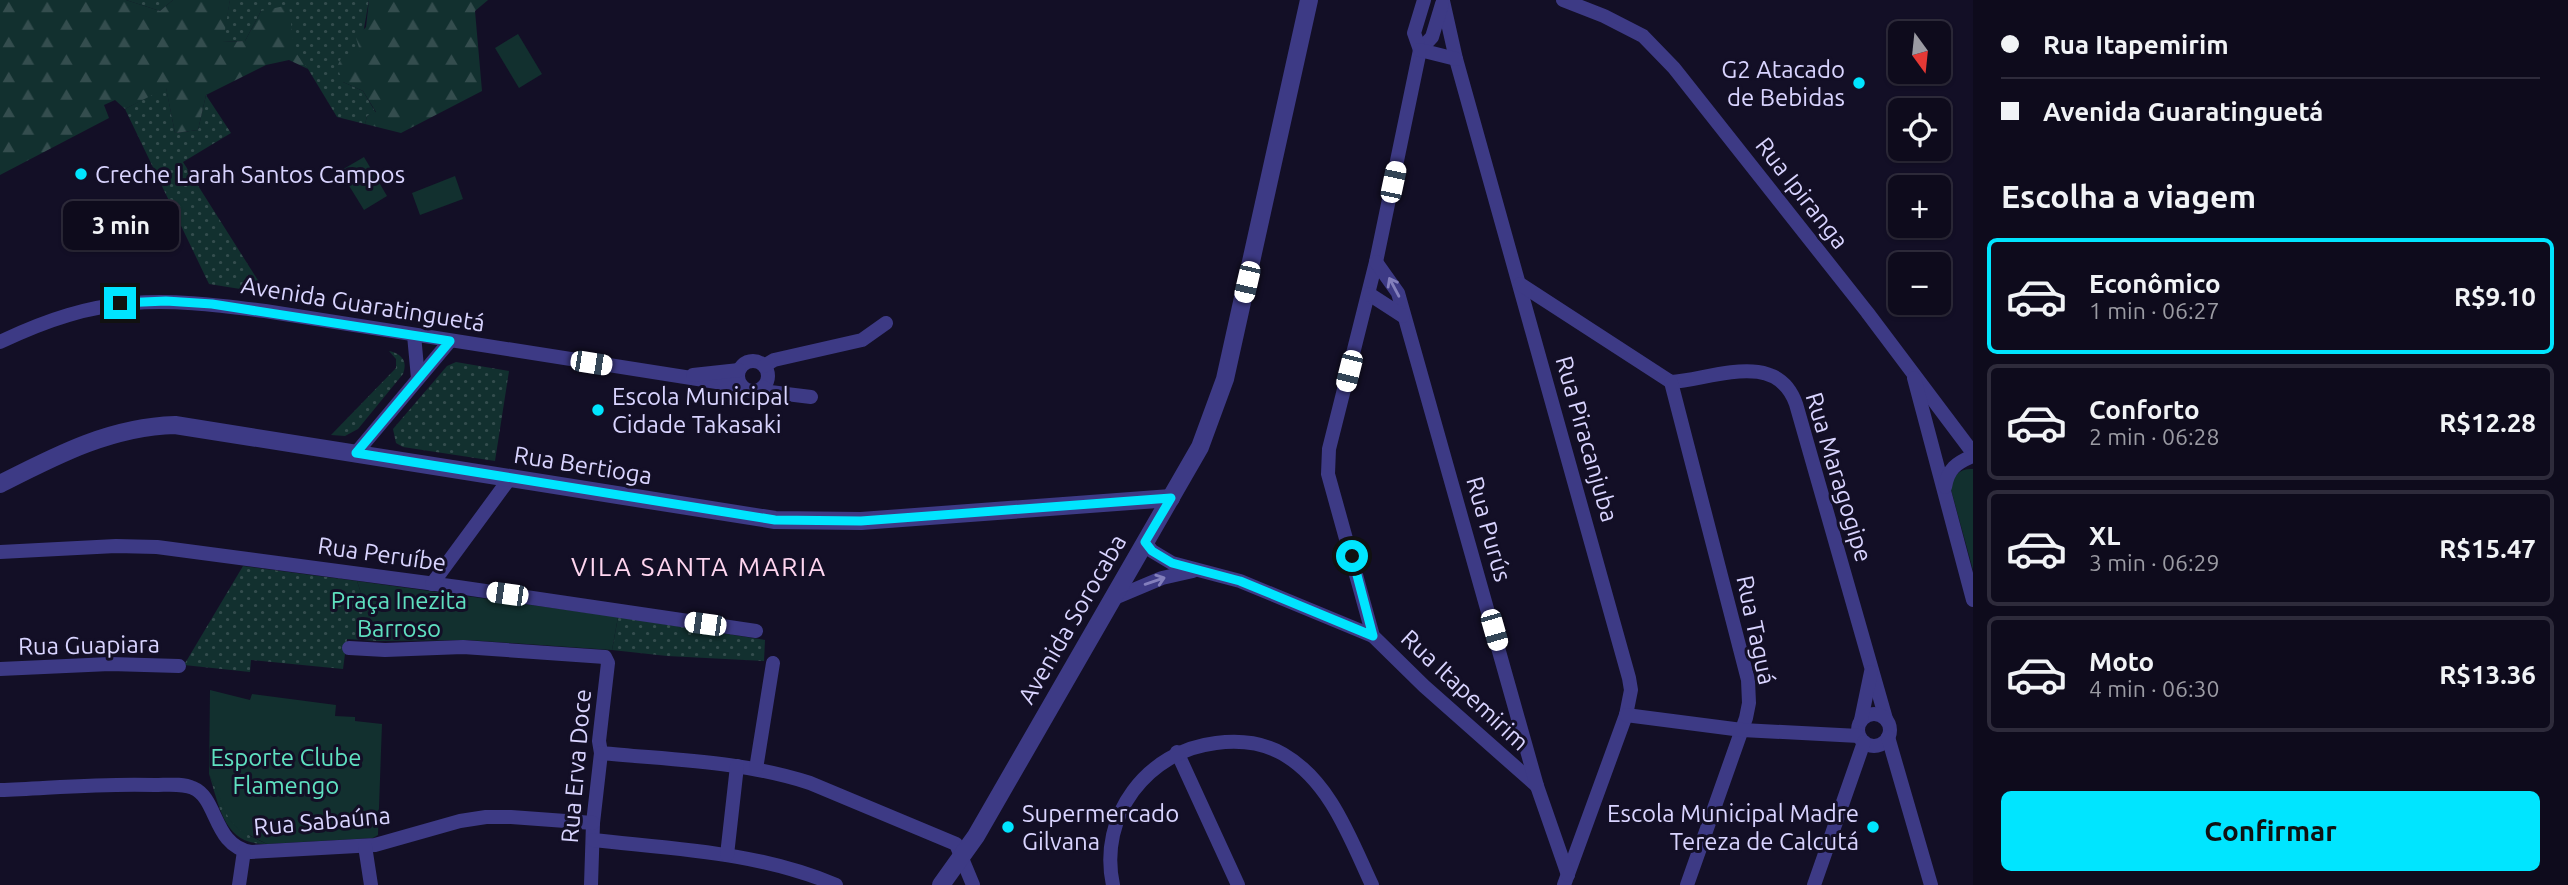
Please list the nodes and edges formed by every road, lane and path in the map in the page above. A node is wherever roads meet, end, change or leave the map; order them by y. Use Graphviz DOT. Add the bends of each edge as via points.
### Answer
graph roads {
  1 [pos="1309,0"];
  2 [pos="1424,0"];
  3 [pos="1443,0"];
  4 [pos="1563,0"];
  5 [pos="1420,50"];
  6 [pos="1456,59"];
  7 [pos="1376,262"];
  8 [pos="1520,284"];
  9 [pos="1369,294"];
  10 [pos="1403,316"];
  11 [pos="886,323"];
  12 [pos="414,335"];
  13 [pos="450,341"];
  14 [pos="0,342"];
  15 [pos="764,366"];
  16 [pos="739,370"];
  17 [pos="1912,370"];
  18 [pos="681,376"];
  19 [pos="418,378"];
  20 [pos="1671,382"];
  21 [pos="742,386"];
  22 [pos="763,387"];
  23 [pos="811,397"];
  24 [pos="356,453"];
  25 [pos="1973,455"];
  26 [pos="510,478"];
  27 [pos="0,484"];
  28 [pos="1944,489"];
  29 [pos="1171,498"];
  30 [pos="1145,542"];
  31 [pos="0,552"];
  32 [pos="1199,569"];
  33 [pos="432,584"];
  34 [pos="1112,599"];
  35 [pos="1973,600"];
  36 [pos="756,631"];
  37 [pos="1373,636"];
  38 [pos="349,648"];
  39 [pos="773,663"];
  40 [pos="179,666"];
  41 [pos="0,669"];
  42 [pos="1871,670"];
  43 [pos="1626,715"];
  44 [pos="1886,719"];
  45 [pos="1861,720"];
  46 [pos="1742,730"];
  47 [pos="1872,740"];
  48 [pos="1177,752"];
  49 [pos="601,753"];
  50 [pos="737,766"];
  51 [pos="756,769"];
  52 [pos="1537,786"];
  53 [pos="0,790"];
  54 [pos="593,823"];
  55 [pos="593,840"];
  56 [pos="365,846"];
  57 [pos="244,851"];
  58 [pos="727,855"];
  59 [pos="962,858"];
  60 [pos="1566,880"];
  61 [pos="239,885"];
  62 [pos="371,885"];
  63 [pos="591,885"];
  64 [pos="836,885"];
  65 [pos="941,885"];
  66 [pos="973,885"];
  67 [pos="1113,885"];
  68 [pos="1238,885"];
  69 [pos="1372,885"];
  70 [pos="1687,885"];
  71 [pos="1814,885"];
  72 [pos="1931,885"];
  1 -- 29 [label="street, Avenida Sorocaba" via="1225,379 1200,447"];
  2 -- 5 [label="street, Rua Itapemirim" via="1415,33"];
  3 -- 5 [label="street, Rua Itapemirim" via="1432,37"];
  3 -- 6 [label="street, Rua Piracanjuba"];
  4 -- 17 [label="street, Rua Ipiranga" via="1626,26 1655,47"];
  5 -- 6 [label="street"];
  5 -- 7 [label="street, Rua Itapemirim"];
  6 -- 8 [label="street, Rua Piracanjuba"];
  7 -- 9 [label="street, Rua Itapemirim"];
  10 -- 7 [label="street, Rua Purús, one-way" via="1398,293"];
  8 -- 20 [label="street"];
  8 -- 43 [label="street, Rua Piracanjuba" via="1629,678"];
  9 -- 10 [label="street"];
  9 -- 37 [label="street, Rua Itapemirim" via="1327,460"];
  10 -- 52 [label="street, Rua Purús"];
  11 -- 15 [label="street" via="862,340"];
  12 -- 13 [label="street, Avenida Guaratinguetá"];
  12 -- 14 [label="street, Avenida Guaratinguetá" via="212,304 145,301 75,312"];
  12 -- 19 [label="street"];
  13 -- 18 [label="street, Avenida Guaratinguetá"];
  13 -- 19 [label="street"];
  15 -- 16 [label="street" via="754,361"];
  15 -- 22 [label="street" via="768,377"];
  16 -- 18 [label="street, Avenida Guaratinguetá"];
  16 -- 21 [label="street"];
  17 -- 25 [label="street, Rua Ipiranga"];
  17 -- 28 [label="street"];
  18 -- 21 [label="street, Avenida Guaratinguetá"];
  19 -- 24 [label="street"];
  20 -- 42 [label="street, Rua Maragogipe" via="1748,370 1774,376 1790,390"];
  20 -- 46 [label="street, Rua Taguá" via="1748,680 1749,703"];
  21 -- 22 [label="street" via="752,391"];
  22 -- 23 [label="street"];
  24 -- 26 [label="street, Rua Bertioga"];
  24 -- 27 [label="street, Rua Bertioga" via="154,425 84,443"];
  25 -- 28 [label="street" via="1951,469"];
  26 -- 29 [label="street, Rua Bertioga" via="806,521"];
  26 -- 33 [label="street"];
  28 -- 35 [label="street"];
  29 -- 30 [label="street, Avenida Sorocaba"];
  30 -- 32 [label="street" via="1172,563"];
  30 -- 34 [label="street, Avenida Sorocaba"];
  31 -- 33 [label="street, Rua Peruíbe" via="157,547"];
  34 -- 32 [label="street, one-way" via="1161,578"];
  32 -- 37 [label="street" via="1240,581"];
  33 -- 36 [label="street, Rua Peruíbe"];
  34 -- 59 [label="street, Avenida Sorocaba"];
  37 -- 52 [label="street, Rua Itapemirim"];
  38 -- 49 [label="street, Rua Erva Doce" via="463,647 605,657"];
  39 -- 51 [label="street"];
  40 -- 41 [label="street, Rua Guapiara"];
  42 -- 44 [label="street, Rua Maragogipe"];
  42 -- 45 [label="street, Rua Maragogipe"];
  43 -- 46 [label="street"];
  43 -- 60 [label="street, Rua Piracanjuba"];
  44 -- 45 [label="street" via="1876,714"];
  44 -- 47 [label="street" via="1890,729"];
  45 -- 47 [label="street" via="1858,725"];
  46 -- 47 [label="street"];
  46 -- 70 [label="street, Rua Taguá"];
  47 -- 71 [label="street"];
  47 -- 72 [label="street" via="1896,760"];
  48 -- 67 [label="street" via="1150,771 1123,806 1109,856"];
  48 -- 68 [label="street"];
  48 -- 69 [label="street" via="1241,741 1283,754 1328,798"];
  49 -- 50 [label="street"];
  49 -- 54 [label="street, Rua Erva Doce"];
  50 -- 51 [label="street"];
  50 -- 58 [label="street"];
  51 -- 59 [label="street" via="810,783 944,838 957,844"];
  52 -- 60 [label="street, Rua Purús"];
  53 -- 57 [label="street, Rua Sabaúna" via="186,786 202,794 219,828"];
  54 -- 55 [label="street, Rua Erva Doce"];
  54 -- 56 [label="street, Rua Sabaúna" via="486,817"];
  55 -- 58 [label="street"];
  55 -- 63 [label="street, Rua Erva Doce"];
  56 -- 57 [label="street, Rua Sabaúna"];
  56 -- 62 [label="street"];
  57 -- 61 [label="street"];
  58 -- 64 [label="street" via="790,867"];
  59 -- 65 [label="street, Avenida Sorocaba"];
  59 -- 66 [label="street"];
}
